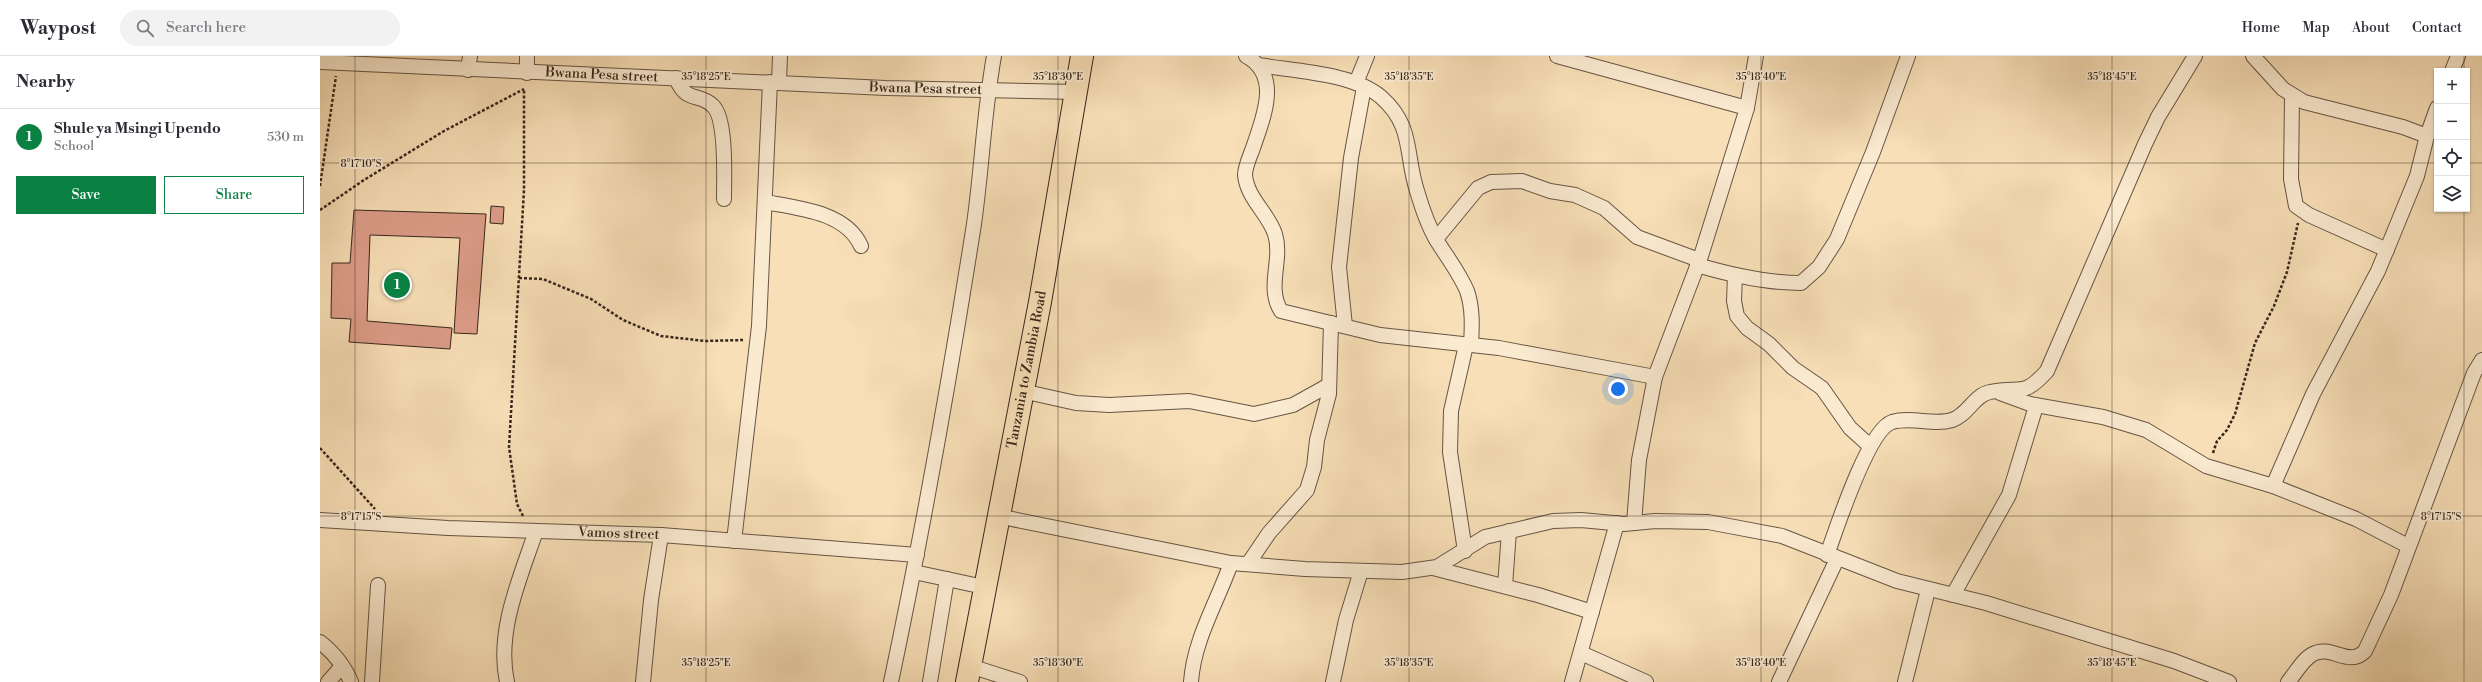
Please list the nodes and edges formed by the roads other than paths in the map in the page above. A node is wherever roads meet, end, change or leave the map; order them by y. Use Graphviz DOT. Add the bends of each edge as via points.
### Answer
graph roads {
  1 [pos="470,56"];
  2 [pos="527,56"];
  3 [pos="780,56"];
  4 [pos="994,56"];
  5 [pos="1082,56"];
  6 [pos="1246,56"];
  7 [pos="1367,56"];
  8 [pos="1557,56"];
  9 [pos="1756,56"];
  10 [pos="1908,56"];
  11 [pos="2195,56"];
  12 [pos="2253,56"];
  13 [pos="2458,56"];
  14 [pos="320,62"];
  15 [pos="1258,65"];
  16 [pos="2453,68"];
  17 [pos="468,70"];
  18 [pos="527,73"];
  19 [pos="676,78"];
  20 [pos="775,82"];
  21 [pos="1360,85"];
  22 [pos="988,90"];
  23 [pos="1076,92"];
  24 [pos="2292,96"];
  25 [pos="1746,108"];
  26 [pos="2434,116"];
  27 [pos="2427,136"];
  28 [pos="724,199"];
  29 [pos="765,202"];
  30 [pos="1436,239"];
  31 [pos="861,246"];
  32 [pos="2387,250"];
  33 [pos="1698,262"];
  34 [pos="1735,275"];
  35 [pos="1331,323"];
  36 [pos="1345,326"];
  37 [pos="1469,345"];
  38 [pos="2482,360"];
  39 [pos="1655,378"];
  40 [pos="1329,385"];
  41 [pos="1022,391"];
  42 [pos="1996,392"];
  43 [pos="2036,406"];
  44 [pos="1870,446"];
  45 [pos="2273,486"];
  46 [pos="997,516"];
  47 [pos="320,520"];
  48 [pos="1617,523"];
  49 [pos="1634,523"];
  50 [pos="533,531"];
  51 [pos="1509,531"];
  52 [pos="661,535"];
  53 [pos="734,541"];
  54 [pos="2408,546"];
  55 [pos="1465,551"];
  56 [pos="917,555"];
  57 [pos="1832,557"];
  58 [pos="1231,563"];
  59 [pos="1248,564"];
  60 [pos="1433,568"];
  61 [pos="1361,571"];
  62 [pos="914,572"];
  63 [pos="947,579"];
  64 [pos="378,585"];
  65 [pos="1505,586"];
  66 [pos="984,587"];
  67 [pos="1928,590"];
  68 [pos="1953,595"];
  69 [pos="1592,612"];
  70 [pos="320,642"];
  71 [pos="1581,653"];
  72 [pos="342,666"];
  73 [pos="968,674"];
  74 [pos="328,682"];
  75 [pos="351,682"];
  76 [pos="372,682"];
  77 [pos="507,682"];
  78 [pos="643,682"];
  79 [pos="891,682"];
  80 [pos="930,682"];
  81 [pos="1020,682"];
  82 [pos="1191,682"];
  83 [pos="1333,682"];
  84 [pos="1572,682"];
  85 [pos="1646,682"];
  86 [pos="1779,682"];
  87 [pos="1905,682"];
  88 [pos="2229,682"];
  89 [pos="2288,682"];
  1 -- 17 [label="street"];
  2 -- 18 [label="street"];
  3 -- 20 [label="street"];
  4 -- 22 [label="street"];
  5 -- 23 [label="highway, Tanzania to Zambia Road"];
  6 -- 15 [label="street"];
  7 -- 21 [label="street"];
  8 -- 25 [label="street"];
  9 -- 25 [label="street"];
  10 -- 34 [label="street" via="1873,152 1837,239 1819,268 1801,283 1776,283"];
  11 -- 42 [label="street" via="2144,144 2047,371 2035,385 2023,390"];
  12 -- 24 [label="street"];
  13 -- 16 [label="street"];
  14 -- 17 [label="street, Bwana Pesa street"];
  15 -- 21 [label="street" via="1326,76"];
  15 -- 35 [label="street" via="1264,70 1268,82 1267,96 1245,172 1247,187 1275,234 1275,302 1281,311"];
  17 -- 18 [label="street, Bwana Pesa street"];
  18 -- 19 [label="street, Bwana Pesa street"];
  19 -- 20 [label="street, Bwana Pesa street"];
  19 -- 28 [label="street" via="685,94 706,101 717,111 722,128"];
  20 -- 22 [label="street, Bwana Pesa street"];
  20 -- 29 [label="street"];
  21 -- 30 [label="street" via="1380,96 1391,108 1408,136 1416,189"];
  21 -- 36 [label="street" via="1339,268"];
  22 -- 23 [label="street, Bwana Pesa street"];
  22 -- 56 [label="street" via="974,223"];
  23 -- 41 [label="highway, Tanzania to Zambia Road"];
  24 -- 27 [label="street" via="2304,102 2403,126"];
  24 -- 32 [label="street" via="2291,179 2294,200 2300,210"];
  25 -- 33 [label="street"];
  26 -- 27 [label="street"];
  27 -- 32 [label="street" via="2417,176"];
  29 -- 31 [label="street" via="810,211 829,218 856,235"];
  29 -- 53 [label="street" via="758,340"];
  30 -- 33 [label="street" via="1478,188 1491,182 1522,181 1550,191 1575,195 1604,208 1637,237"];
  30 -- 37 [label="street" via="1467,291 1472,315"];
  32 -- 45 [label="street" via="2313,394"];
  33 -- 34 [label="street"];
  33 -- 39 [label="street"];
  34 -- 44 [label="street" via="1734,301 1737,316 1793,368 1822,388 1850,428"];
  35 -- 36 [label="street"];
  35 -- 40 [label="street"];
  36 -- 37 [label="street" via="1380,335"];
  37 -- 39 [label="street" via="1499,348"];
  37 -- 55 [label="street" via="1451,411 1450,452"];
  38 -- 54 [label="street" via="2474,373"];
  39 -- 49 [label="street" via="1639,460"];
  40 -- 41 [label="street" via="1293,405 1254,414 1189,401 1109,405 1076,403"];
  40 -- 59 [label="street" via="1314,467 1306,490 1269,533"];
  41 -- 46 [label="highway, Tanzania to Zambia Road"];
  42 -- 43 [label="street"];
  42 -- 44 [label="street" via="1991,391 1981,396 1960,417 1943,423 1907,419 1890,423"];
  43 -- 45 [label="street" via="2103,417 2146,430 2208,467"];
  43 -- 68 [label="street" via="2009,495"];
  44 -- 57 [label="street" via="1852,487"];
  45 -- 54 [label="street" via="2356,520"];
  46 -- 58 [label="street"];
  46 -- 66 [label="highway, Tanzania to Zambia Road"];
  47 -- 50 [label="street, Vamos street"];
  48 -- 49 [label="street"];
  48 -- 51 [label="street" via="1553,521"];
  48 -- 69 [label="street"];
  49 -- 57 [label="street" via="1708,522 1782,536"];
  50 -- 52 [label="street, Vamos street"];
  50 -- 77 [label="street" via="509,617 505,655"];
  51 -- 55 [label="street" via="1485,537"];
  51 -- 65 [label="street"];
  52 -- 53 [label="street, Vamos street"];
  52 -- 78 [label="street" via="651,600"];
  53 -- 56 [label="street, Vamos street"];
  54 -- 89 [label="street" via="2391,595 2360,657 2353,659 2323,652 2312,654"];
  55 -- 60 [label="street"];
  56 -- 62 [label="street"];
  57 -- 67 [label="street"];
  57 -- 86 [label="street"];
  58 -- 59 [label="street"];
  58 -- 82 [label="street" via="1221,592 1204,623"];
  59 -- 61 [label="street"];
  60 -- 61 [label="street" via="1402,572"];
  60 -- 65 [label="street"];
  61 -- 83 [label="street" via="1346,620"];
  62 -- 63 [label="street"];
  62 -- 79 [label="street"];
  63 -- 66 [label="street"];
  63 -- 80 [label="street"];
  64 -- 76 [label="street"];
  65 -- 69 [label="street"];
  66 -- 73 [label="highway, Tanzania to Zambia Road"];
  67 -- 68 [label="street"];
  67 -- 87 [label="street"];
  68 -- 88 [label="street" via="1986,602 2174,661"];
  69 -- 71 [label="street"];
  70 -- 72 [label="street" via="332,652"];
  71 -- 84 [label="street"];
  71 -- 85 [label="street"];
  72 -- 74 [label="street"];
  72 -- 75 [label="street"];
  73 -- 81 [label="street"];
}
